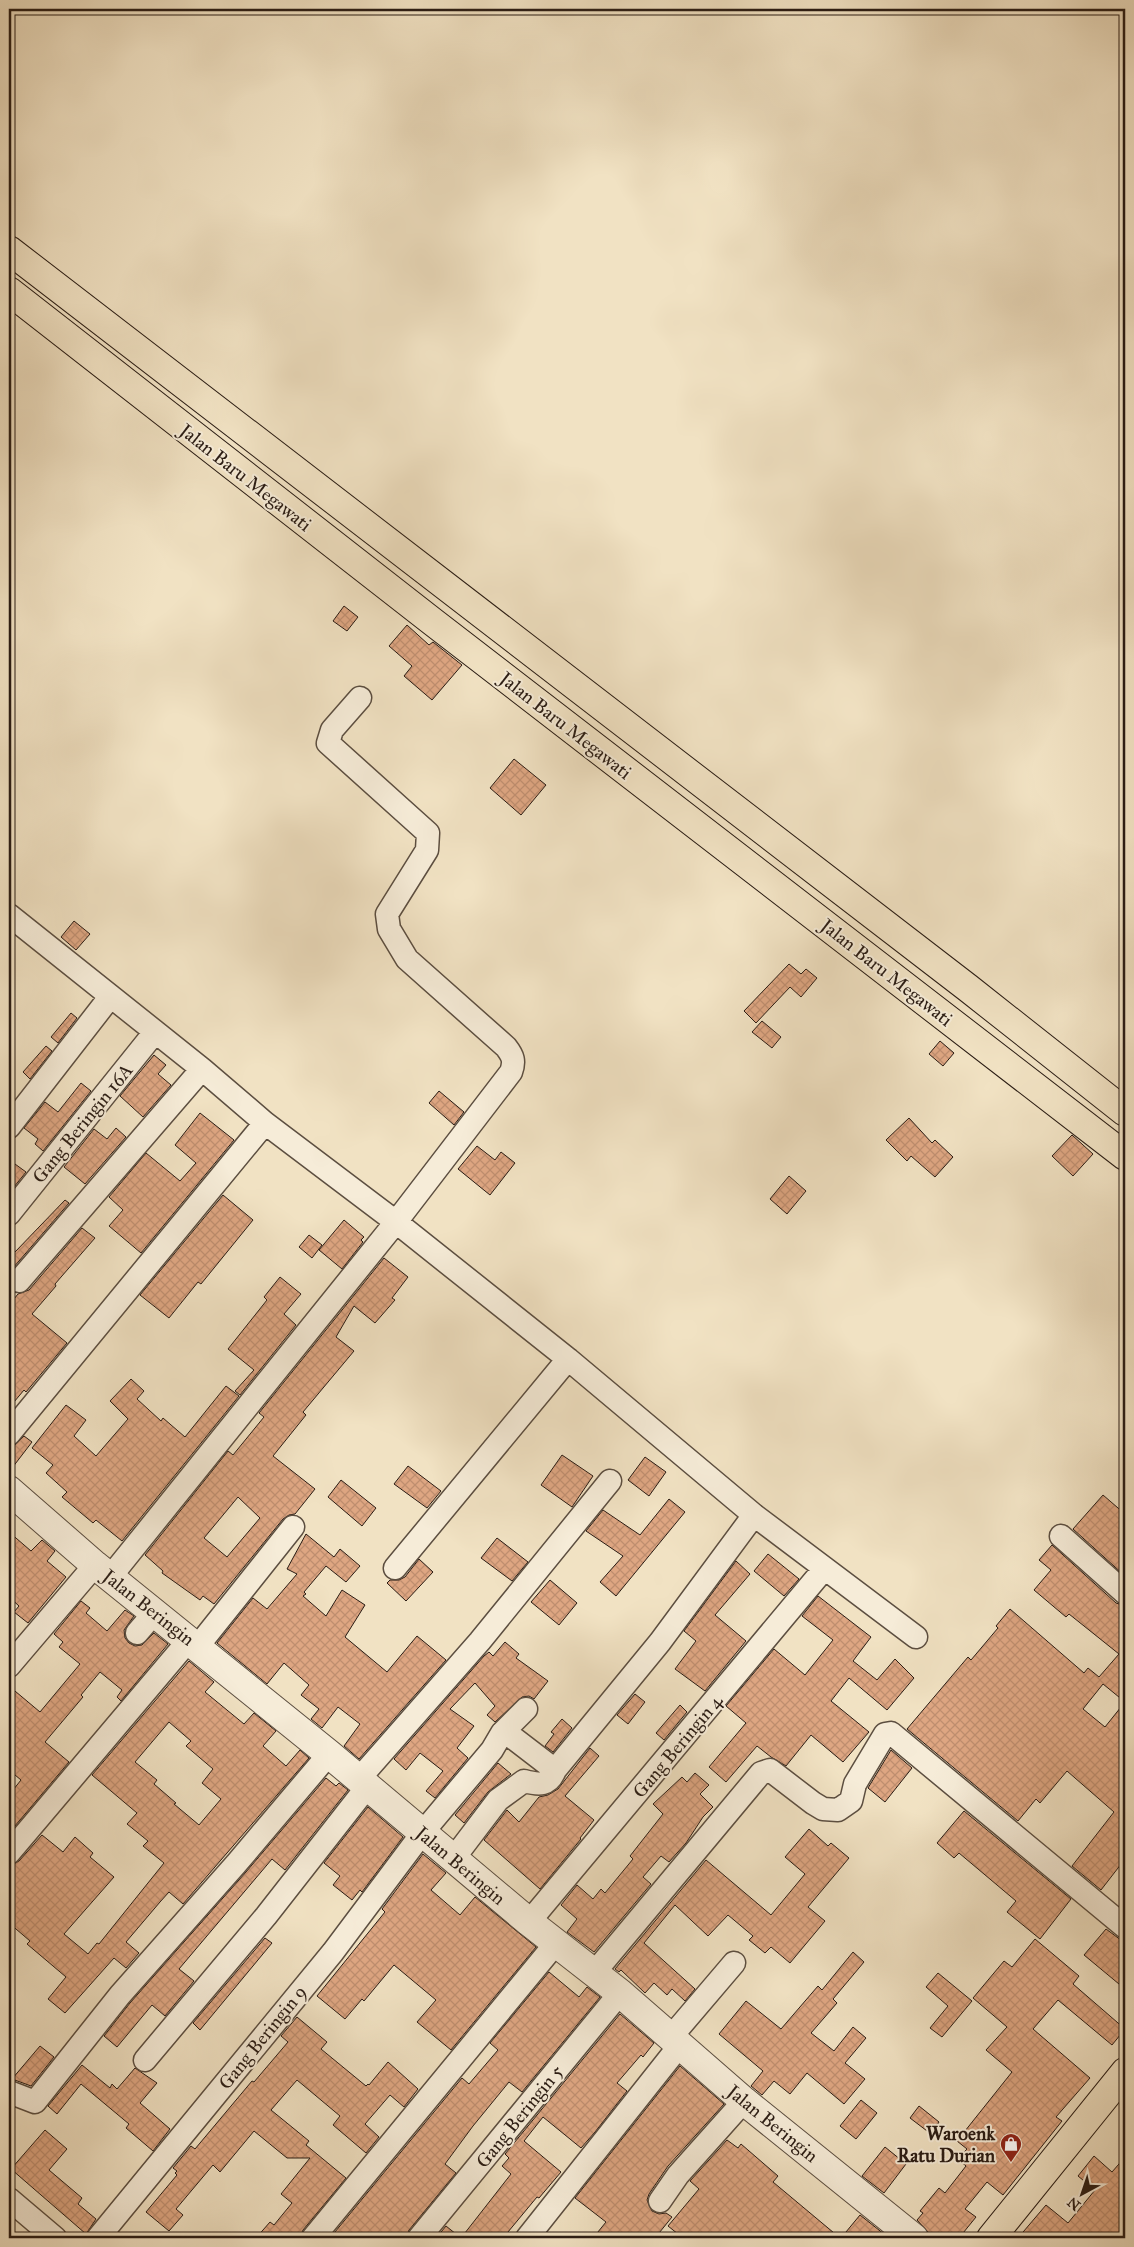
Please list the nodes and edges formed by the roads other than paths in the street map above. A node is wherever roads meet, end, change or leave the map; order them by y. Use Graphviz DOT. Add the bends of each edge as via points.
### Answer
graph roads {
  1 [pos="9,250"];
  2 [pos="9,291"];
  3 [pos="360,698"];
  4 [pos="9,915"];
  5 [pos="909,944"];
  6 [pos="889,974"];
  7 [pos="968,988"];
  8 [pos="110,997"];
  9 [pos="944,1016"];
  10 [pos="155,1032"];
  11 [pos="202,1069"];
  12 [pos="1125,1112"];
  13 [pos="265,1123"];
  14 [pos="9,1127"];
  15 [pos="1125,1156"];
  16 [pos="9,1214"];
  17 [pos="396,1222"];
  18 [pos="19,1281"];
  19 [pos="568,1359"];
  20 [pos="9,1434"];
  21 [pos="610,1481"];
  22 [pos="9,1490"];
  23 [pos="754,1515"];
  24 [pos="293,1527"];
  25 [pos="1061,1536"];
  26 [pos="395,1568"];
  27 [pos="103,1570"];
  28 [pos="824,1570"];
  29 [pos="1125,1593"];
  30 [pos="155,1612"];
  31 [pos="137,1633"];
  32 [pos="916,1638"];
  33 [pos="193,1643"];
  34 [pos="9,1666"];
  35 [pos="526,1709"];
  36 [pos="502,1733"];
  37 [pos="329,1754"];
  38 [pos="555,1770"];
  39 [pos="362,1783"];
  40 [pos="423,1832"];
  41 [pos="9,1852"];
  42 [pos="454,1858"];
  43 [pos="529,1922"];
  44 [pos="1125,1927"];
  45 [pos="556,1943"];
  46 [pos="734,1963"];
  47 [pos="594,1973"];
  48 [pos="620,1993"];
  49 [pos="676,2041"];
  50 [pos="145,2060"];
  51 [pos="1125,2072"];
  52 [pos="9,2092"];
  53 [pos="744,2101"];
  54 [pos="9,2199"];
  55 [pos="660,2201"];
  56 [pos="55,2238"];
  57 [pos="98,2238"];
  58 [pos="313,2238"];
  59 [pos="419,2238"];
  60 [pos="527,2238"];
  61 [pos="914,2238"];
  62 [pos="991,2238"];
  1 -- 5 [label="highway, Jalan Baru Megawati"];
  2 -- 6 [label="highway, Jalan Baru Megawati"];
  3 -- 17 [label="street" via="332,730 328,743 428,833 427,850 387,914 389,929 407,959 506,1047 513,1056 514,1064"];
  4 -- 8 [label="street"];
  5 -- 6 [label="highway"];
  5 -- 7 [label="highway, Jalan Baru Megawati"];
  6 -- 9 [label="highway, Jalan Baru Megawati"];
  7 -- 9 [label="highway"];
  7 -- 12 [label="highway, Jalan Baru Megawati"];
  8 -- 10 [label="street"];
  8 -- 14 [label="street"];
  9 -- 15 [label="highway, Jalan Baru Megawati"];
  10 -- 11 [label="street"];
  10 -- 16 [label="street, Gang Beringin 16A"];
  11 -- 13 [label="street"];
  11 -- 18 [label="street"];
  13 -- 17 [label="street"];
  13 -- 20 [label="street"];
  17 -- 19 [label="street"];
  17 -- 27 [label="street"];
  19 -- 23 [label="street"];
  19 -- 26 [label="street"];
  21 -- 39 [label="street"];
  22 -- 27 [label="street, Jalan Beringin"];
  23 -- 28 [label="street"];
  23 -- 38 [label="street" via="660,1642"];
  24 -- 33 [label="street"];
  25 -- 29 [label="street"];
  27 -- 30 [label="street, Jalan Beringin"];
  27 -- 34 [label="street"];
  28 -- 32 [label="street"];
  28 -- 43 [label="street, Gang Beringin 4"];
  30 -- 31 [label="street"];
  30 -- 33 [label="street, Jalan Beringin"];
  33 -- 37 [label="street, Jalan Beringin"];
  33 -- 41 [label="street"];
  35 -- 36 [label="street, Gang Beringin 9"];
  36 -- 38 [label="street" via="508,1734"];
  36 -- 40 [label="street, Gang Beringin 9" via="492,1750"];
  37 -- 39 [label="street, Jalan Beringin"];
  37 -- 52 [label="street" via="120,1995 35,2102"];
  38 -- 42 [label="street" via="546,1783 539,1785 524,1780 504,1794"];
  39 -- 40 [label="street, Jalan Beringin"];
  39 -- 50 [label="street" via="266,1916"];
  40 -- 42 [label="street, Jalan Beringin"];
  40 -- 57 [label="street, Gang Beringin 9" via="332,1952"];
  42 -- 43 [label="street, Jalan Beringin"];
  43 -- 45 [label="street, Jalan Beringin"];
  44 -- 47 [label="street" via="891,1733 885,1734 879,1742 855,1784 851,1801 838,1810 823,1809 812,1803 770,1770 761,1773"];
  45 -- 47 [label="street, Jalan Beringin"];
  45 -- 58 [label="street"];
  46 -- 49 [label="street"];
  47 -- 48 [label="street, Jalan Beringin"];
  48 -- 49 [label="street, Jalan Beringin"];
  48 -- 59 [label="street, Gang Beringin 5"];
  49 -- 53 [label="street, Jalan Beringin"];
  49 -- 60 [label="street"];
  51 -- 62 [label="highway"];
  53 -- 55 [label="street" via="678,2175"];
  53 -- 61 [label="street, Jalan Beringin"];
  54 -- 56 [label="street"];
}
